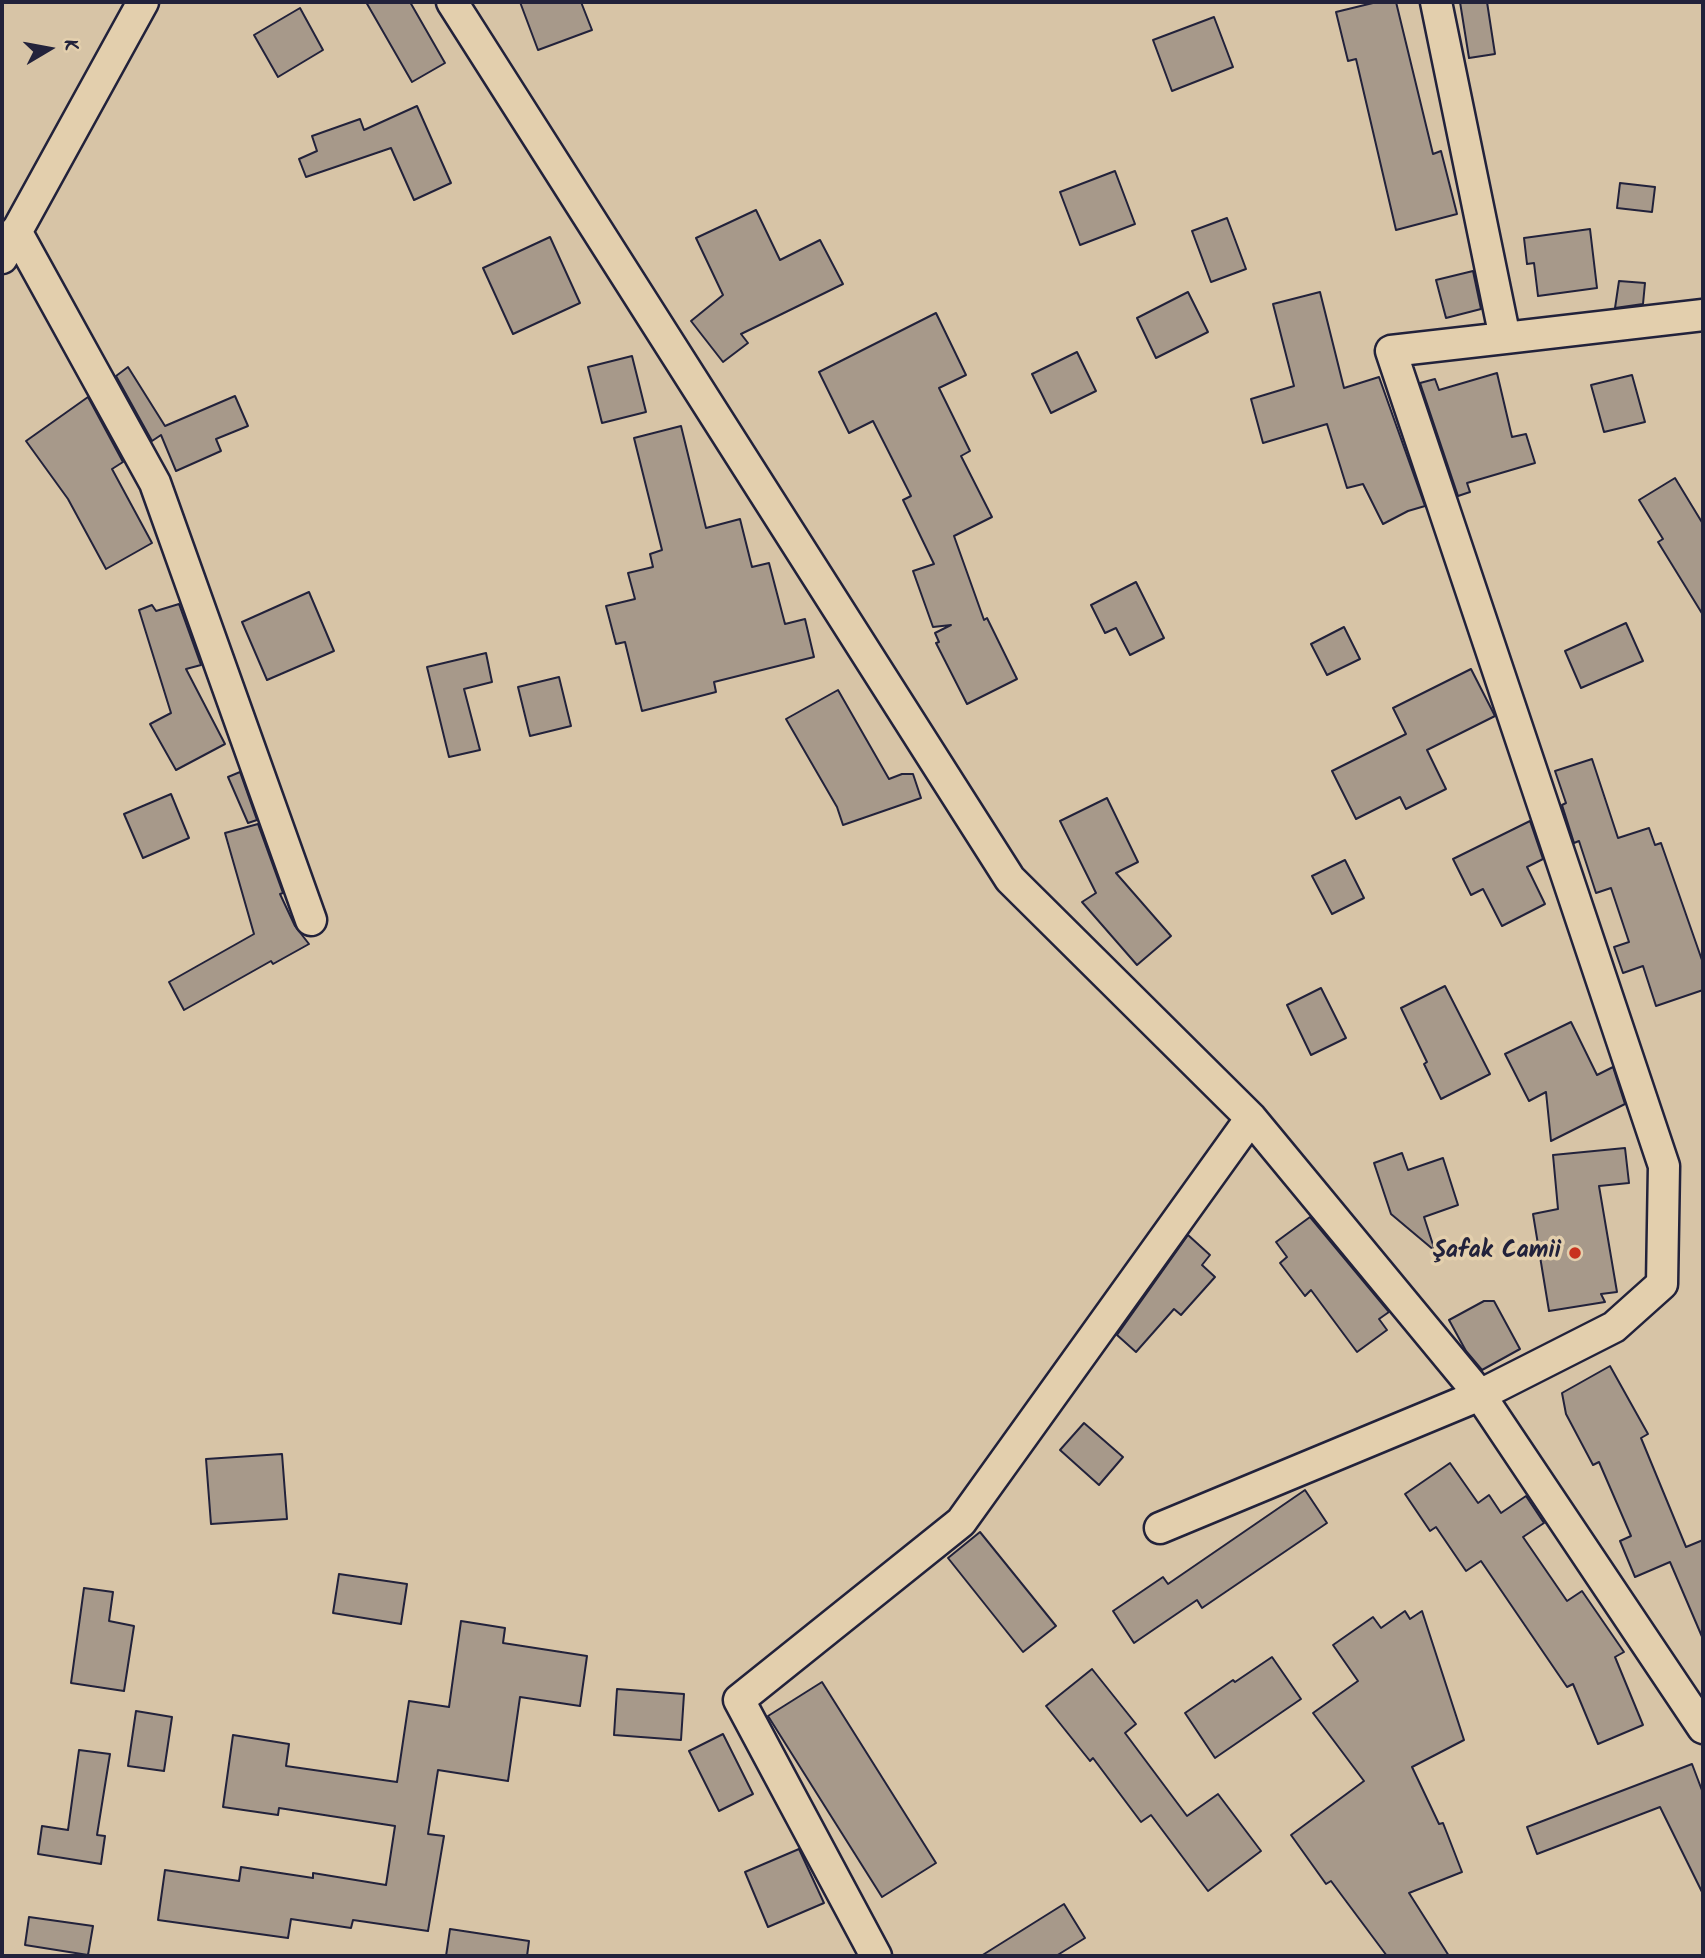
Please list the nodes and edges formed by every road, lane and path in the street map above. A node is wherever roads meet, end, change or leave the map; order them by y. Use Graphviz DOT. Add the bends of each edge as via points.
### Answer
graph roads {
  1 [pos="143,2"];
  2 [pos="452,2"];
  3 [pos="1436,2"];
  4 [pos="16,231"];
  5 [pos="2,258"];
  6 [pos="1703,315"];
  7 [pos="1505,338"];
  8 [pos="311,920"];
  9 [pos="1251,1118"];
  10 [pos="1480,1395"];
  11 [pos="1160,1528"];
  12 [pos="1703,1728"];
  13 [pos="876,1956"];
  1 -- 4 [label="street"];
  2 -- 9 [label="street" via="1010,879"];
  3 -- 7 [label="street"];
  4 -- 5 [label="street"];
  4 -- 8 [label="street" via="155,483"];
  6 -- 7 [label="street"];
  7 -- 10 [label="street" via="1391,351 1664,1166 1662,1284 1614,1327"];
  9 -- 10 [label="street"];
  9 -- 13 [label="street" via="961,1522 739,1700"];
  10 -- 11 [label="street"];
  10 -- 12 [label="street"];
}
